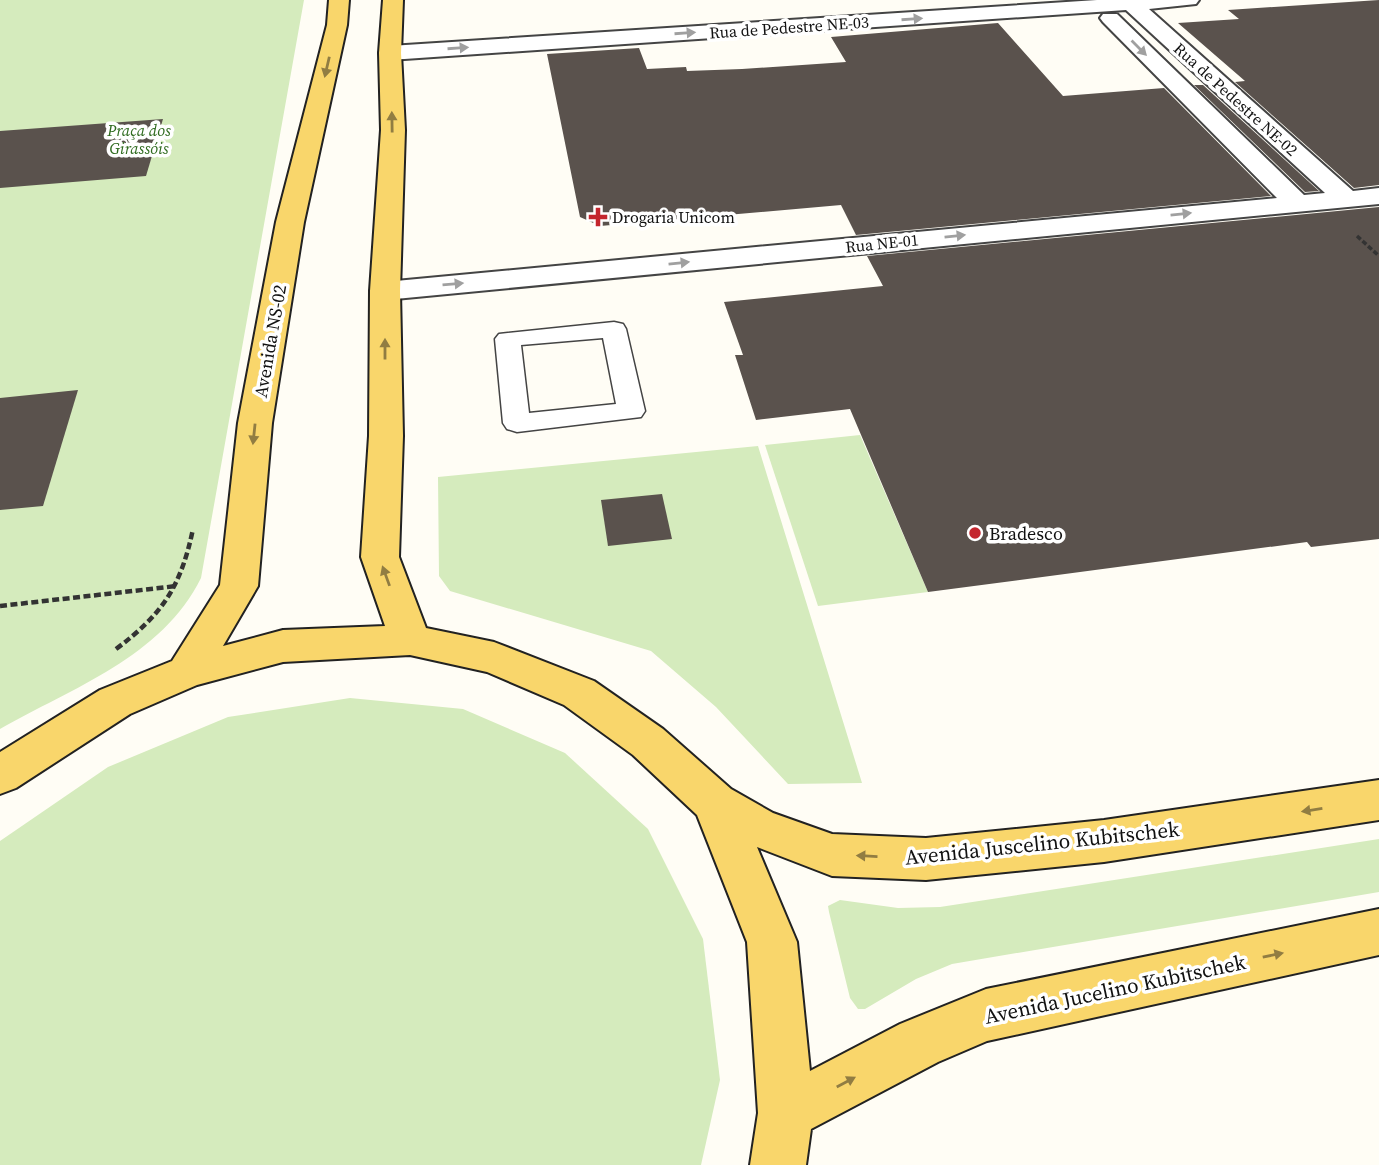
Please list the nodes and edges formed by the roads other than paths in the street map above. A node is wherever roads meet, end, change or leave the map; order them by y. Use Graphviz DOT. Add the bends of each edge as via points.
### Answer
graph roads {
  1 [pos="339,0"];
  2 [pos="1189,0"];
  3 [pos="1129,2"];
  4 [pos="1094,3"];
  5 [pos="398,27"];
  6 [pos="1379,195"];
  7 [pos="1346,198"];
  8 [pos="1297,203"];
  9 [pos="385,291"];
  10 [pos="614,329"];
  11 [pos="410,640"];
  12 [pos="187,672"];
  13 [pos="0,775"];
  14 [pos="1379,800"];
  15 [pos="715,803"];
  16 [pos="1379,932"];
  17 [pos="786,1113"];
  18 [pos="778,1165"];
  1 -- 12 [label="main road, Avenida NS-02, one-way" via="290,222 258,410 239,586"];
  2 -- 3 [label="street, Rua de Pedestre NE-03"];
  3 -- 4 [label="street, Rua de Pedestre NE-03"];
  3 -- 7 [label="street, Rua de Pedestre NE-02"];
  5 -- 4 [label="street, Rua de Pedestre NE-03, one-way"];
  4 -- 8 [label="street, Rua de Pedestre NE-02, one-way"];
  9 -- 5 [label="main road, one-way"];
  6 -- 7 [label="street, Rua NE-01"];
  7 -- 8 [label="street, Rua NE-01"];
  9 -- 8 [label="street, Rua NE-01, one-way"];
  11 -- 9 [label="main road, one-way" via="380,557 386,436"];
  10 -- 10 [label="lane" via="508,339 517,423 631,411"];
  11 -- 12 [label="main road" via="284,646"];
  11 -- 15 [label="main road" via="494,659 579,693 649,742"];
  12 -- 13 [label="main road" via="115,702"];
  14 -- 15 [label="main road, Avenida Juscelino Kubitschek, one-way" via="1104,841 926,859 832,855 757,827"];
  15 -- 17 [label="main road" via="772,943"];
  17 -- 16 [label="main road, Avenida Jucelino Kubitschek, one-way" via="919,1043 986,1015"];
  17 -- 18 [label="main road"];
}
